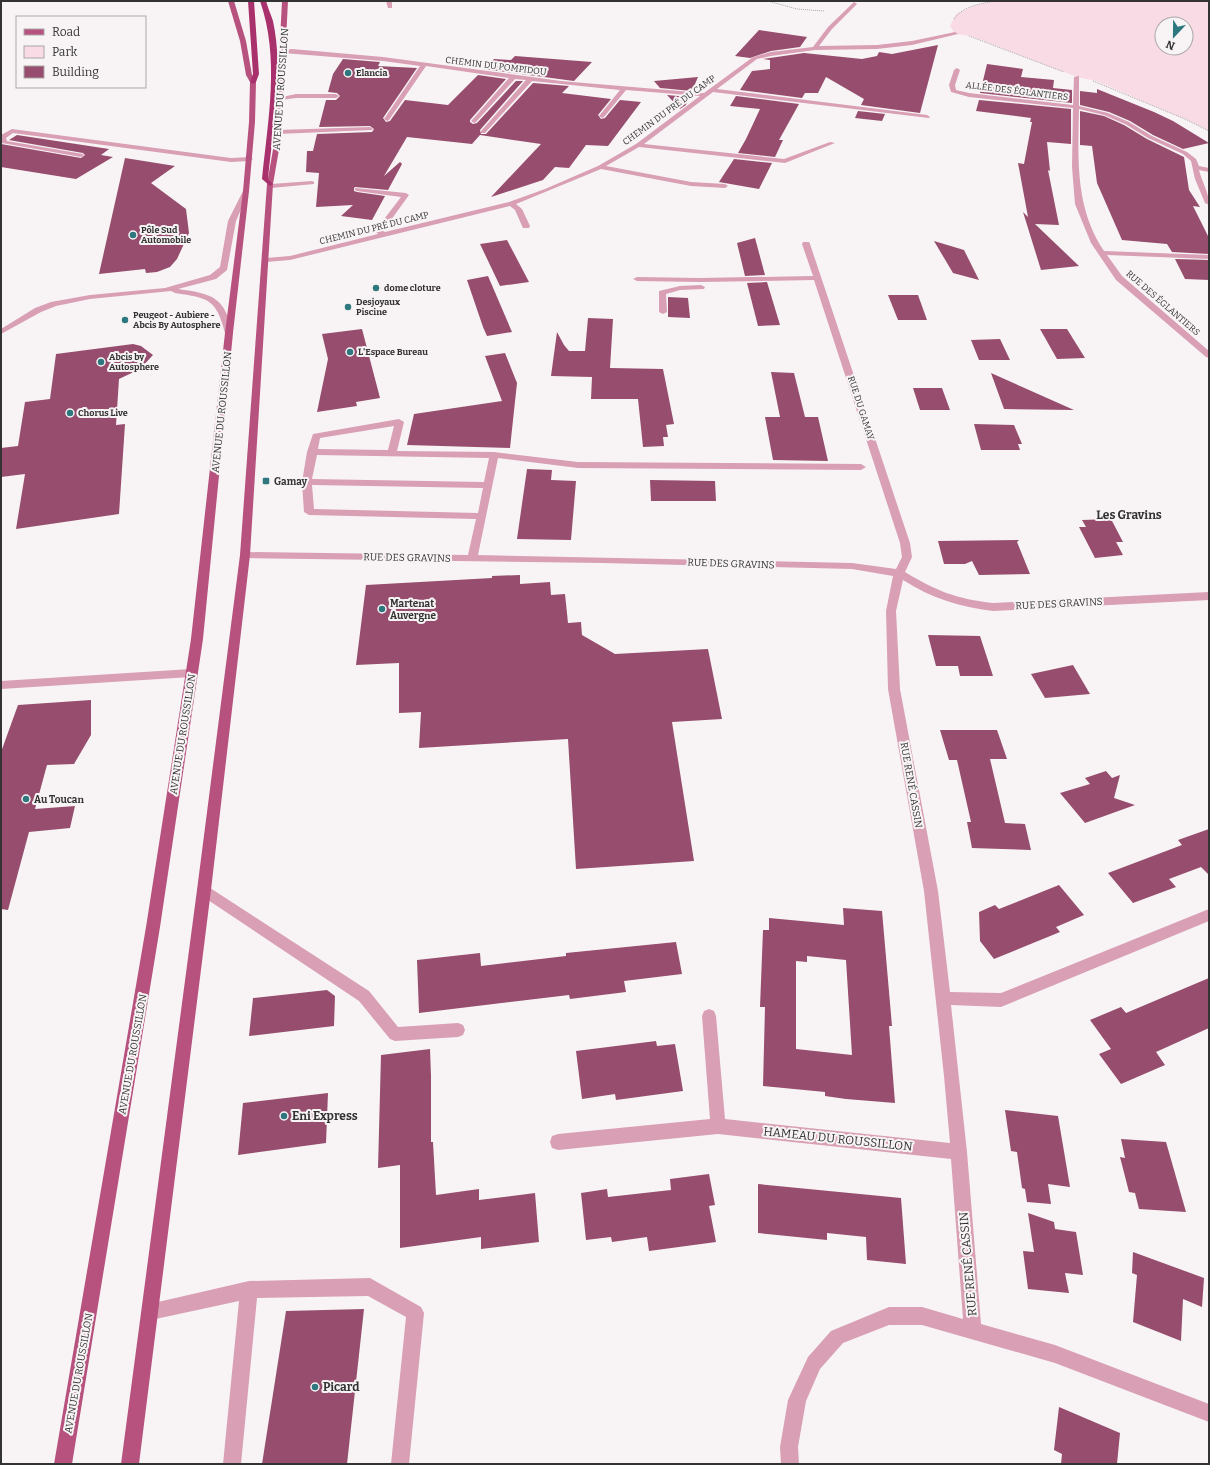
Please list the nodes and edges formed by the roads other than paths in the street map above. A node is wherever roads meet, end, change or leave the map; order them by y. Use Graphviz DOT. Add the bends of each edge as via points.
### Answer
graph roads {
  1 [pos="231,1"];
  2 [pos="251,1"];
  3 [pos="263,1"];
  4 [pos="285,1"];
  5 [pos="854,4"];
  6 [pos="955,34"];
  7 [pos="815,48"];
  8 [pos="283,51"];
  9 [pos="423,66"];
  10 [pos="957,70"];
  11 [pos="513,77"];
  12 [pos="1078,77"];
  13 [pos="530,79"];
  14 [pos="253,82"];
  15 [pos="625,88"];
  16 [pos="713,90"];
  17 [pos="707,95"];
  18 [pos="336,96"];
  19 [pos="280,98"];
  20 [pos="1077,107"];
  21 [pos="602,116"];
  22 [pos="927,117"];
  23 [pos="388,119"];
  24 [pos="474,122"];
  25 [pos="370,129"];
  26 [pos="278,132"];
  27 [pos="483,132"];
  28 [pos="832,143"];
  29 [pos="638,145"];
  30 [pos="81,155"];
  31 [pos="250,159"];
  32 [pos="600,167"];
  33 [pos="1195,167"];
  34 [pos="1209,170"];
  35 [pos="312,182"];
  36 [pos="270,185"];
  37 [pos="725,186"];
  38 [pos="357,189"];
  39 [pos="246,191"];
  40 [pos="1209,203"];
  41 [pos="510,204"];
  42 [pos="526,226"];
  43 [pos="383,235"];
  44 [pos="806,244"];
  45 [pos="1101,253"];
  46 [pos="1209,256"];
  47 [pos="266,260"];
  48 [pos="637,279"];
  49 [pos="819,282"];
  50 [pos="165,290"];
  51 [pos="663,312"];
  52 [pos="1,332"];
  53 [pos="229,333"];
  54 [pos="1209,355"];
  55 [pos="312,452"];
  56 [pos="392,453"];
  57 [pos="494,455"];
  58 [pos="861,467"];
  59 [pos="307,482"];
  60 [pos="488,485"];
  61 [pos="482,516"];
  62 [pos="245,555"];
  63 [pos="472,558"];
  64 [pos="899,573"];
  65 [pos="1209,596"];
  66 [pos="192,673"];
  67 [pos="1,685"];
  68 [pos="204,890"];
  69 [pos="1209,915"];
  70 [pos="942,998"];
  71 [pos="709,1016"];
  72 [pos="458,1030"];
  73 [pos="718,1126"];
  74 [pos="558,1142"];
  75 [pos="959,1152"];
  76 [pos="249,1290"];
  77 [pos="151,1311"];
  78 [pos="973,1330"];
  79 [pos="1209,1413"];
  80 [pos="63,1464"];
  81 [pos="130,1464"];
  82 [pos="232,1464"];
  83 [pos="400,1464"];
  84 [pos="790,1464"];
  1 -- 14 [label="main road, AVENUE DU ROUSSILLON" via="243,41 249,75"];
  2 -- 14 [label="highway" via="256,74"];
  3 -- 36 [label="highway" via="270,21 274,55 274,91 264,179"];
  4 -- 8 [label="main road, AVENUE DU ROUSSILLON"];
  5 -- 7 [label="street" via="830,28"];
  6 -- 7 [label="street, CHEMIN DU PRÉ DU CAMP" via="877,47"];
  7 -- 16 [label="street, CHEMIN DU PRÉ DU CAMP" via="756,58"];
  8 -- 9 [label="street, CHEMIN DU POMPIDOU" via="383,59"];
  8 -- 19 [label="main road, AVENUE DU ROUSSILLON"];
  9 -- 11 [label="street, CHEMIN DU POMPIDOU"];
  9 -- 23 [label="street"];
  10 -- 20 [label="street, ALLÉE DES ÉGLANTIERS" via="952,85 953,91"];
  11 -- 13 [label="street, CHEMIN DU POMPIDOU"];
  11 -- 24 [label="street"];
  12 -- 20 [label="street, RUE DES ÉGLANTIERS"];
  13 -- 15 [label="street, CHEMIN DU POMPIDOU"];
  13 -- 27 [label="street"];
  14 -- 31 [label="main road, AVENUE DU ROUSSILLON"];
  15 -- 17 [label="street, CHEMIN DU POMPIDOU"];
  15 -- 21 [label="street"];
  16 -- 17 [label="street, CHEMIN DU PRÉ DU CAMP"];
  16 -- 22 [label="street"];
  17 -- 29 [label="street, CHEMIN DU PRÉ DU CAMP"];
  18 -- 19 [label="street"];
  19 -- 26 [label="main road, AVENUE DU ROUSSILLON"];
  20 -- 33 [label="street" via="1123,120 1150,138 1191,156"];
  20 -- 45 [label="street, RUE DES ÉGLANTIERS" via="1075,167 1079,204 1094,243"];
  25 -- 26 [label="street"];
  26 -- 36 [label="main road, AVENUE DU ROUSSILLON"];
  28 -- 29 [label="street" via="785,161"];
  29 -- 32 [label="street, CHEMIN DU PRÉ DU CAMP"];
  30 -- 31 [label="street" via="4,142 3,137 12,131 231,160"];
  31 -- 39 [label="main road, AVENUE DU ROUSSILLON"];
  32 -- 37 [label="street" via="691,184"];
  32 -- 41 [label="street, CHEMIN DU PRÉ DU CAMP"];
  33 -- 34 [label="street"];
  33 -- 40 [label="street"];
  35 -- 36 [label="street"];
  36 -- 47 [label="main road, AVENUE DU ROUSSILLON"];
  38 -- 43 [label="street" via="406,195 379,231"];
  39 -- 50 [label="street" via="232,221 224,268 212,277"];
  39 -- 53 [label="main road, AVENUE DU ROUSSILLON"];
  41 -- 42 [label="street" via="518,209"];
  41 -- 43 [label="street, CHEMIN DU PRÉ DU CAMP"];
  43 -- 47 [label="street, CHEMIN DU PRÉ DU CAMP" via="290,258"];
  44 -- 49 [label="street, RUE DU GAMAY"];
  45 -- 46 [label="street"];
  45 -- 54 [label="street, RUE DES ÉGLANTIERS" via="1119,278"];
  47 -- 62 [label="main road, AVENUE DU ROUSSILLON"];
  48 -- 49 [label="street"];
  49 -- 51 [label="street" via="680,288 662,293"];
  49 -- 64 [label="street, RUE DU GAMAY" via="905,543 906,558"];
  50 -- 52 [label="street" via="90,297 54,304 38,310"];
  50 -- 53 [label="street" via="207,298 220,306"];
  53 -- 66 [label="main road, AVENUE DU ROUSSILLON"];
  55 -- 56 [label="street"];
  55 -- 56 [label="street" via="316,436 399,422"];
  55 -- 59 [label="street"];
  56 -- 57 [label="street"];
  57 -- 58 [label="street" via="578,465"];
  57 -- 60 [label="street"];
  59 -- 60 [label="street"];
  59 -- 61 [label="street" via="309,512"];
  60 -- 61 [label="street"];
  61 -- 63 [label="street"];
  62 -- 63 [label="street, RUE DES GRAVINS"];
  62 -- 68 [label="main road, AVENUE DU ROUSSILLON"];
  63 -- 64 [label="street, RUE DES GRAVINS" via="852,566"];
  64 -- 65 [label="street, RUE DES GRAVINS" via="924,589 946,598 993,607"];
  64 -- 70 [label="street, RUE RENÉ CASSIN" via="891,611 894,689 931,891"];
  66 -- 67 [label="street"];
  66 -- 80 [label="main road, AVENUE DU ROUSSILLON" via="153,927"];
  68 -- 72 [label="street" via="364,996 395,1034"];
  68 -- 77 [label="main road, AVENUE DU ROUSSILLON"];
  69 -- 70 [label="street" via="1001,1000"];
  70 -- 75 [label="street, RUE RENÉ CASSIN"];
  71 -- 73 [label="street"];
  73 -- 74 [label="street, HAMEAU DU ROUSSILLON"];
  73 -- 75 [label="street, HAMEAU DU ROUSSILLON"];
  75 -- 78 [label="street, RUE RENÉ CASSIN"];
  76 -- 77 [label="street"];
  76 -- 82 [label="street"];
  76 -- 83 [label="street" via="370,1287 414,1313"];
  77 -- 81 [label="main road, AVENUE DU ROUSSILLON"];
  78 -- 79 [label="street, RUE RENÉ CASSIN" via="1056,1354"];
  78 -- 84 [label="street" via="922,1316 889,1316 837,1337 814,1363 797,1400 789,1447"];
}
